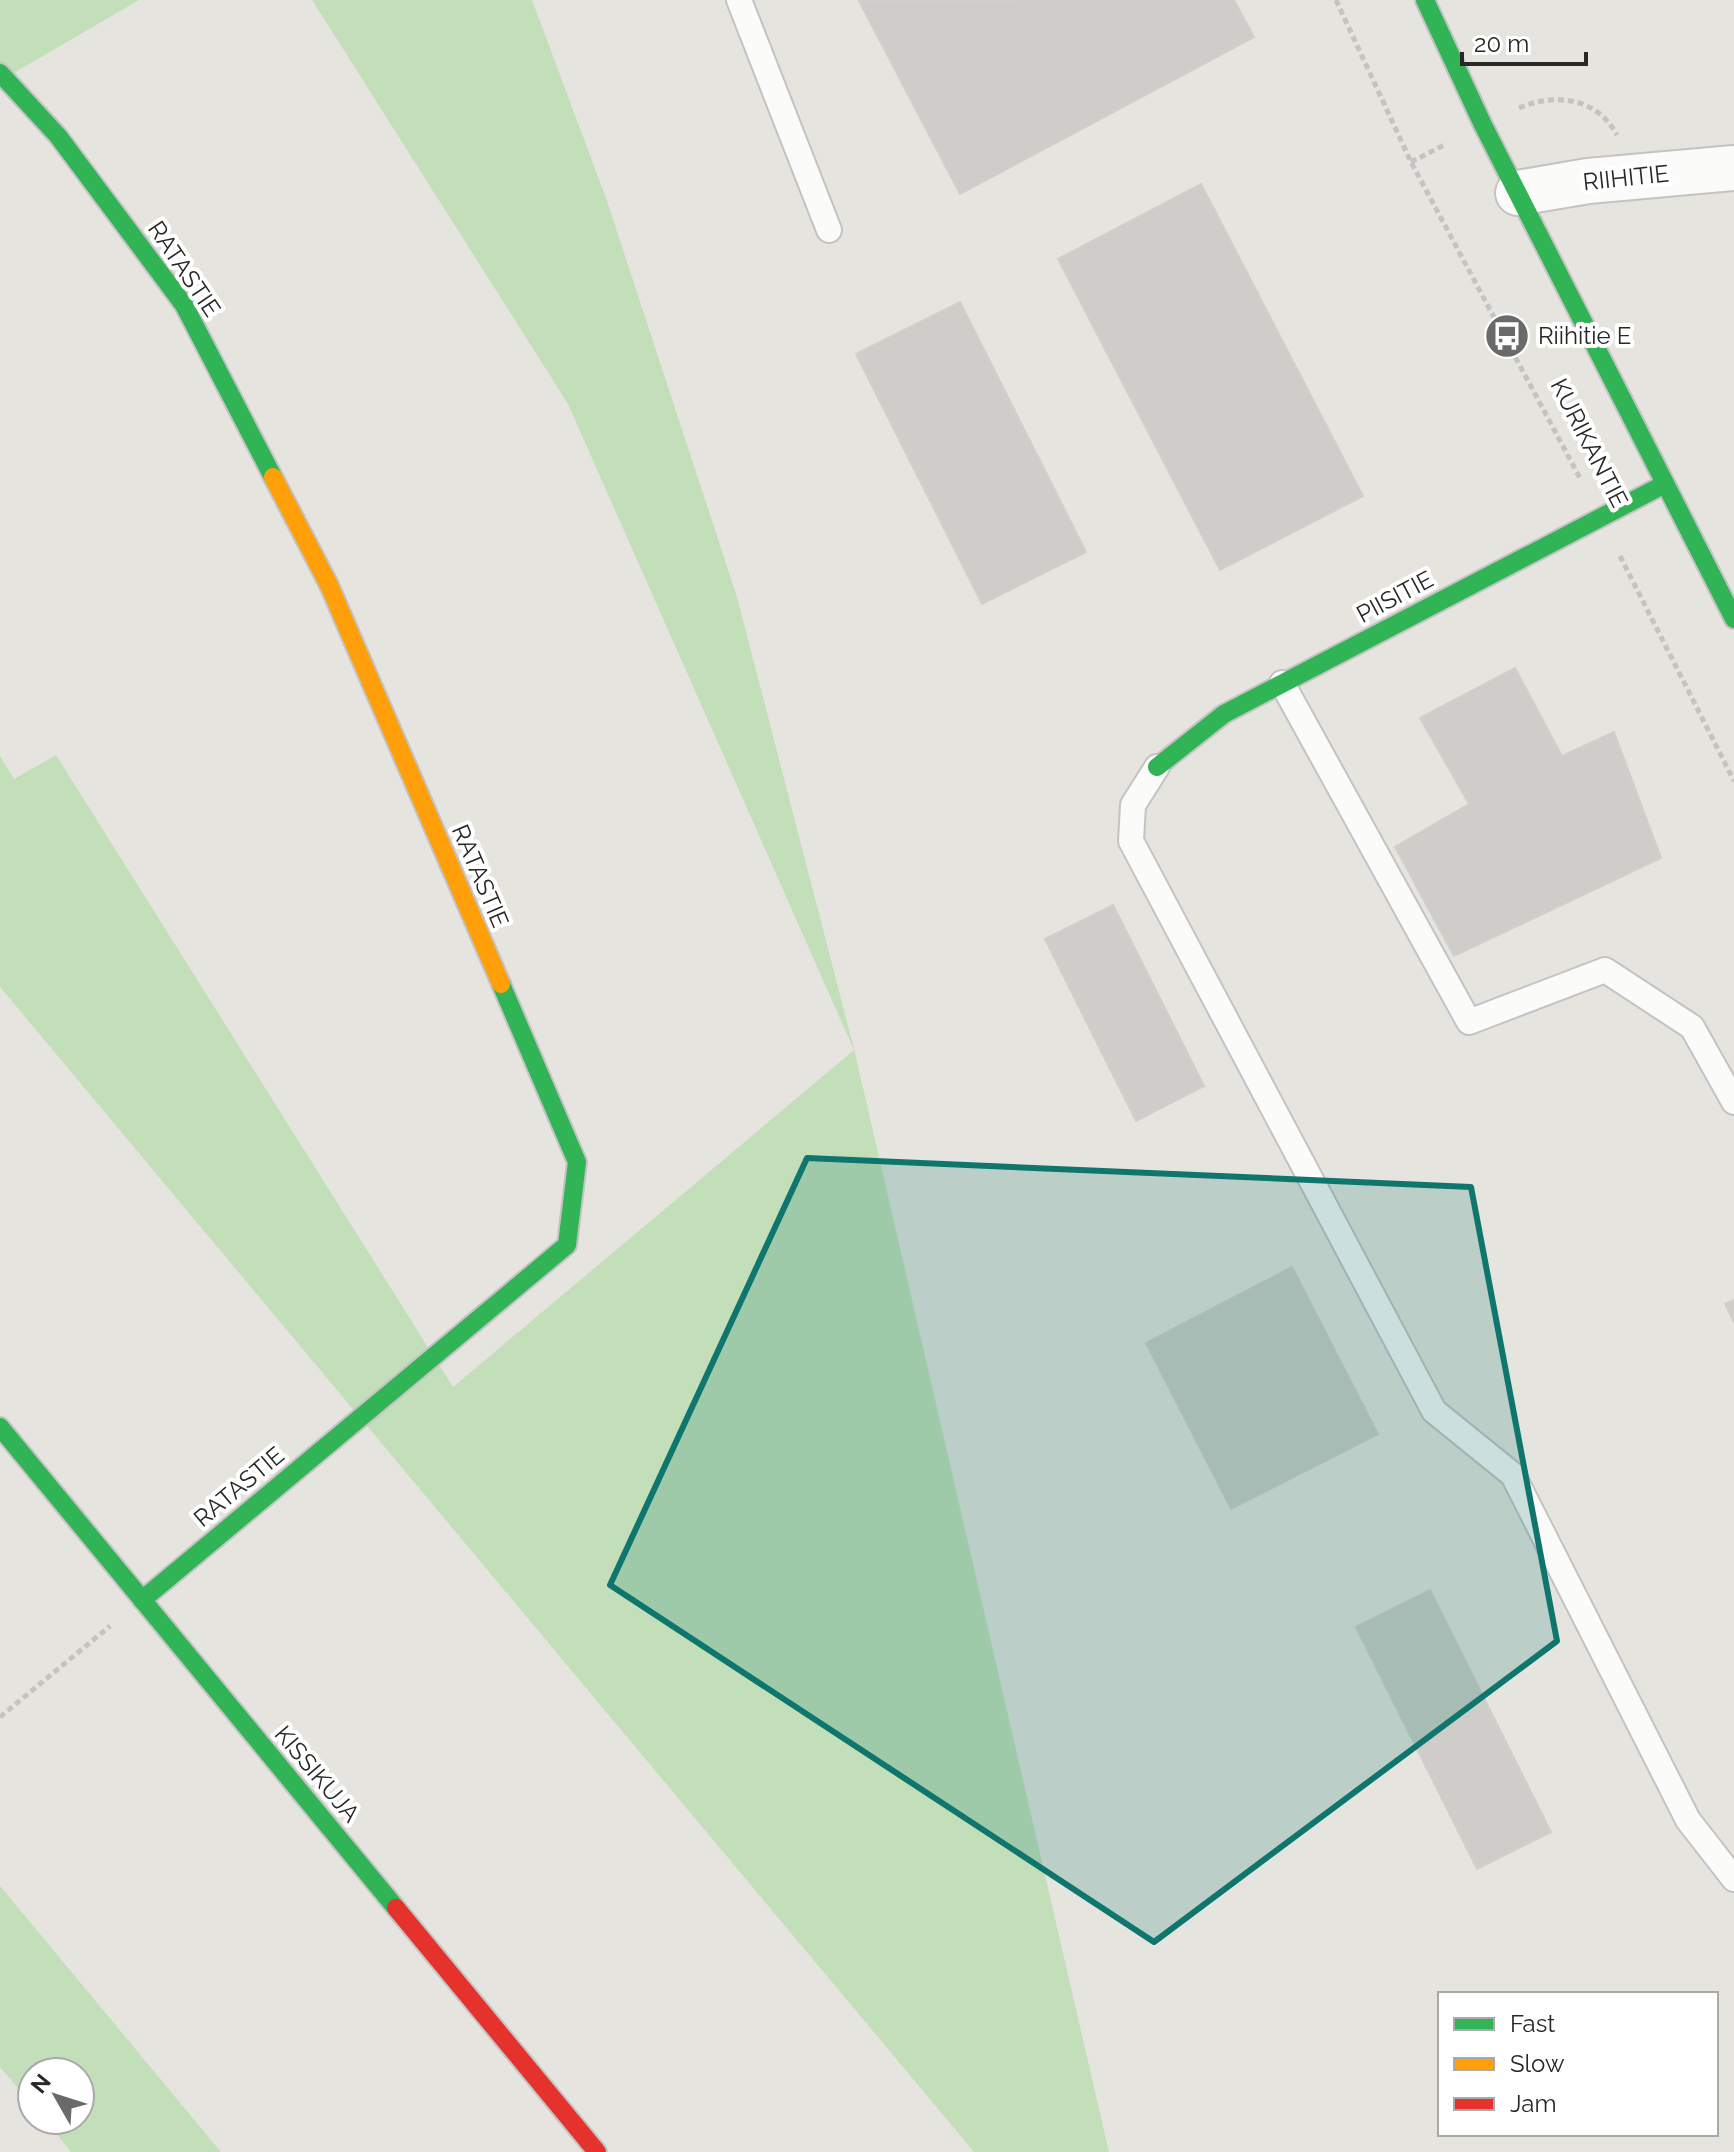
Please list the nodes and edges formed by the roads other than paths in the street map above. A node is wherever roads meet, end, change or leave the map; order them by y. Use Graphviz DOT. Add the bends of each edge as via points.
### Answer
graph roads {
  1 [pos="739,0"];
  2 [pos="1425,0"];
  3 [pos="0,73"];
  4 [pos="1734,168"];
  5 [pos="1518,193"];
  6 [pos="829,230"];
  7 [pos="1665,484"];
  8 [pos="1734,619"];
  9 [pos="1282,683"];
  10 [pos="1157,767"];
  11 [pos="1734,1102"];
  12 [pos="0,1427"];
  13 [pos="142,1600"];
  14 [pos="1734,1879"];
  15 [pos="597,2152"];
  1 -- 6 [label="lane"];
  2 -- 5 [label="street, KURIKANTIE"];
  3 -- 13 [label="street, RATASTIE" via="58,136 184,305 329,585 577,1162 567,1245"];
  4 -- 5 [label="street, RIIHITIE"];
  5 -- 7 [label="street, KURIKANTIE"];
  7 -- 8 [label="street, KURIKANTIE"];
  7 -- 9 [label="street, PIISITIE"];
  9 -- 10 [label="street, PIISITIE" via="1224,714"];
  9 -- 11 [label="lane" via="1469,1022 1605,970 1692,1027"];
  10 -- 14 [label="lane" via="1133,805 1131,841 1434,1411 1513,1475 1688,1820"];
  12 -- 13 [label="street, KISSIKUJA"];
  13 -- 15 [label="street, KISSIKUJA"];
}
